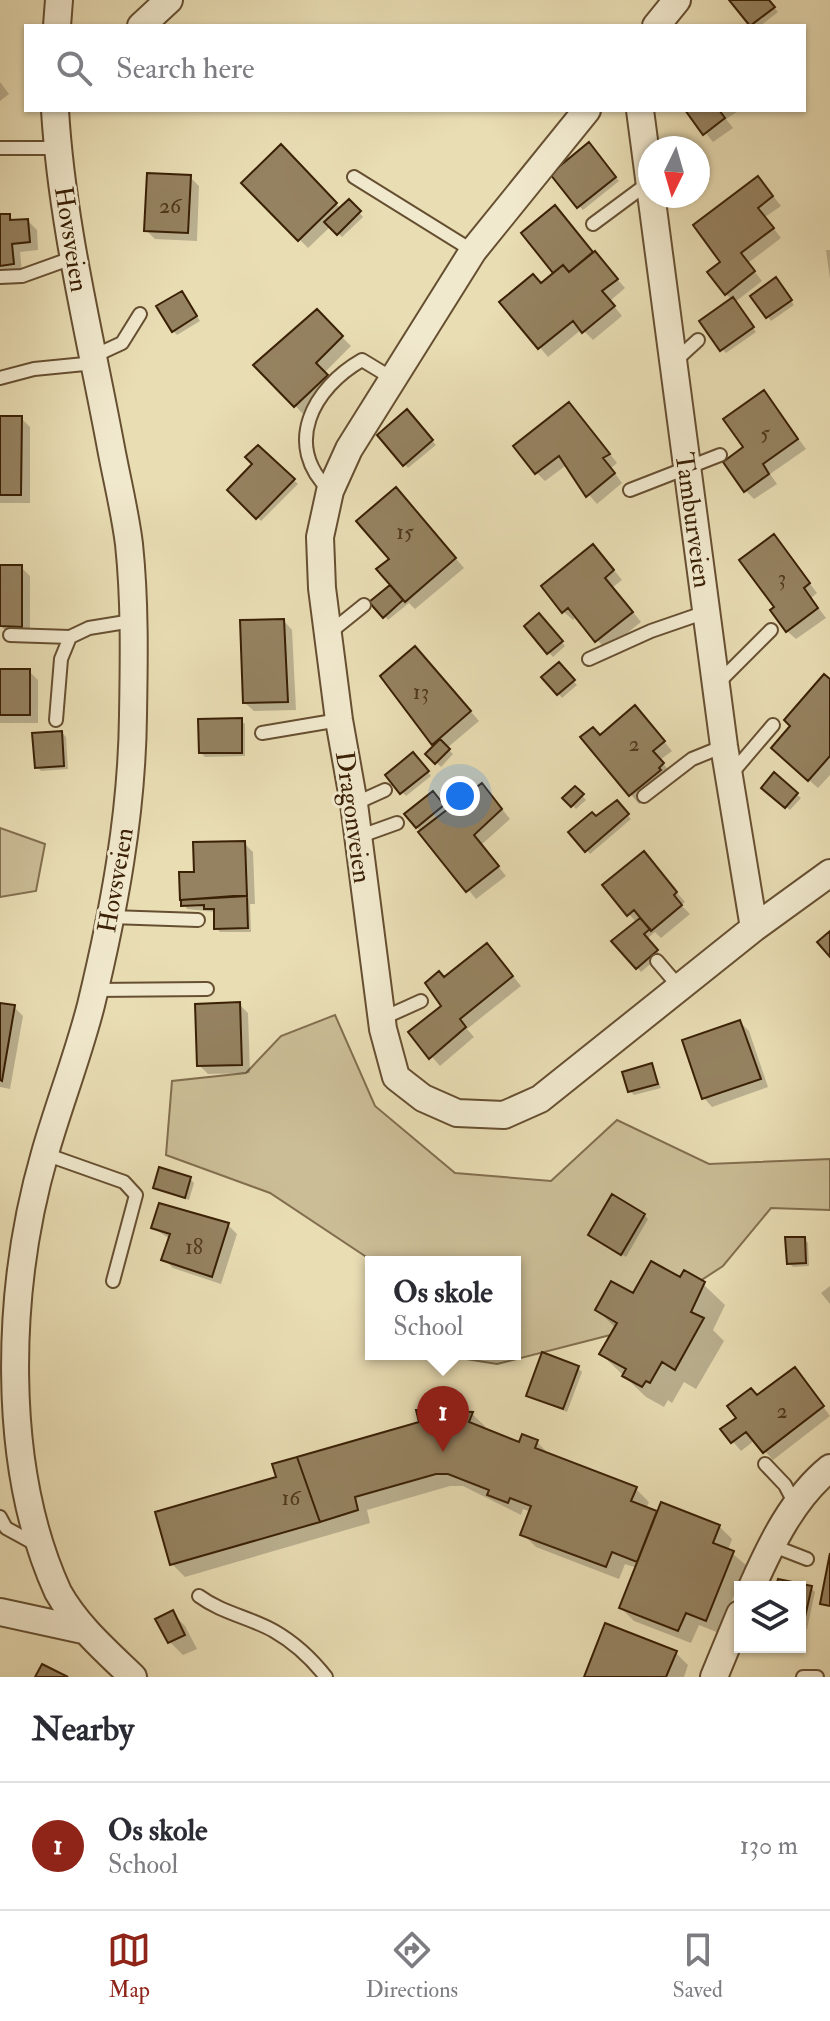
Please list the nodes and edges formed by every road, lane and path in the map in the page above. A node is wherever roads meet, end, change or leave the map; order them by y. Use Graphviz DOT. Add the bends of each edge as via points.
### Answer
graph roads {
  1 [pos="59,0"];
  2 [pos="169,0"];
  3 [pos="677,0"];
  4 [pos="57,24"];
  5 [pos="143,24"];
  6 [pos="658,24"];
  7 [pos="55,112"];
  8 [pos="585,112"];
  9 [pos="640,112"];
  10 [pos="642,136"];
  11 [pos="0,148"];
  12 [pos="58,148"];
  13 [pos="354,177"];
  14 [pos="638,191"];
  15 [pos="651,208"];
  16 [pos="593,224"];
  17 [pos="473,251"];
  18 [pos="72,258"];
  19 [pos="0,277"];
  20 [pos="140,314"];
  21 [pos="698,340"];
  22 [pos="94,360"];
  23 [pos="674,362"];
  24 [pos="0,378"];
  25 [pos="395,380"];
  26 [pos="720,455"];
  27 [pos="687,469"];
  28 [pos="630,490"];
  29 [pos="330,491"];
  30 [pos="364,605"];
  31 [pos="706,612"];
  32 [pos="132,621"];
  33 [pos="771,630"];
  34 [pos="328,634"];
  35 [pos="10,635"];
  36 [pos="70,637"];
  37 [pos="589,659"];
  38 [pos="717,684"];
  39 [pos="56,720"];
  40 [pos="339,720"];
  41 [pos="773,725"];
  42 [pos="262,733"];
  43 [pos="724,746"];
  44 [pos="729,775"];
  45 [pos="385,790"];
  46 [pos="644,796"];
  47 [pos="354,804"];
  48 [pos="397,823"];
  49 [pos="358,837"];
  50 [pos="830,873"];
  51 [pos="111,917"];
  52 [pos="198,920"];
  53 [pos="754,928"];
  54 [pos="657,961"];
  55 [pos="207,989"];
  56 [pos="681,989"];
  57 [pos="94,990"];
  58 [pos="421,1001"];
  59 [pos="381,1019"];
  60 [pos="45,1154"];
  61 [pos="113,1281"];
  62 [pos="765,1464"];
  63 [pos="830,1468"];
  64 [pos="796,1506"];
  65 [pos="0,1517"];
  66 [pos="37,1545"];
  67 [pos="771,1545"];
  68 [pos="807,1559"];
  69 [pos="755,1581"];
  70 [pos="199,1596"];
  71 [pos="0,1612"];
  72 [pos="734,1629"];
  73 [pos="83,1630"];
  74 [pos="133,1677"];
  75 [pos="326,1677"];
  76 [pos="714,1677"];
  77 [pos="803,1677"];
  78 [pos="817,1677"];
  1 -- 4 [label="street"];
  2 -- 5 [label="street"];
  3 -- 6 [label="street"];
  7 -- 12 [label="street, Hovsveien"];
  8 -- 17 [label="street, Dragonveien"];
  9 -- 10 [label="street, Tamburveien"];
  11 -- 12 [label="lane"];
  12 -- 18 [label="street, Hovsveien"];
  13 -- 17 [label="lane"];
  14 -- 16 [label="lane"];
  15 -- 23 [label="street, Tamburveien"];
  17 -- 25 [label="street, Dragonveien"];
  18 -- 19 [label="lane" via="22,276"];
  18 -- 22 [label="street, Hovsveien"];
  20 -- 22 [label="lane" via="122,343"];
  21 -- 23 [label="lane"];
  22 -- 24 [label="lane"];
  22 -- 32 [label="street, Hovsveien" via="129,543"];
  23 -- 27 [label="street, Tamburveien"];
  25 -- 29 [label="street, Dragonveien" via="349,449"];
  25 -- 29 [label="lane" via="362,360 343,370 312,408 305,442 314,476"];
  26 -- 27 [label="lane"];
  27 -- 28 [label="lane"];
  27 -- 31 [label="street, Tamburveien"];
  29 -- 34 [label="street, Dragonveien" via="320,537"];
  30 -- 34 [label="lane"];
  31 -- 37 [label="lane"];
  31 -- 38 [label="street, Tamburveien"];
  32 -- 36 [label="lane"];
  32 -- 51 [label="street, Hovsveien" via="129,796"];
  33 -- 38 [label="lane"];
  34 -- 40 [label="street, Dragonveien"];
  35 -- 36 [label="lane"];
  36 -- 39 [label="lane" via="61,659"];
  38 -- 43 [label="street, Tamburveien"];
  40 -- 42 [label="lane"];
  40 -- 47 [label="street, Dragonveien"];
  41 -- 44 [label="lane"];
  43 -- 44 [label="street, Tamburveien"];
  43 -- 46 [label="lane" via="692,759"];
  44 -- 53 [label="street, Tamburveien"];
  45 -- 47 [label="lane"];
  47 -- 49 [label="street, Dragonveien"];
  48 -- 49 [label="lane"];
  49 -- 59 [label="street, Dragonveien"];
  50 -- 53 [label="street, Dragonveien"];
  51 -- 52 [label="lane"];
  51 -- 57 [label="street, Hovsveien"];
  53 -- 56 [label="street, Dragonveien"];
  54 -- 56 [label="lane"];
  55 -- 57 [label="lane"];
  56 -- 59 [label="street, Dragonveien" via="540,1099 504,1115 457,1113 423,1098 396,1077"];
  57 -- 60 [label="street, Hovsveien"];
  58 -- 59 [label="lane"];
  60 -- 61 [label="lane" via="124,1182 136,1195"];
  60 -- 66 [label="street, Hovsveien" via="12,1321 11,1379 23,1499"];
  62 -- 64 [label="lane"];
  63 -- 64 [label="street"];
  64 -- 67 [label="street"];
  65 -- 66 [label="lane" via="6,1528"];
  66 -- 73 [label="street, Hovsveien"];
  67 -- 68 [label="lane"];
  67 -- 69 [label="street"];
  70 -- 75 [label="lane" via="285,1638"];
  71 -- 73 [label="street"];
  72 -- 76 [label="street"];
  73 -- 74 [label="street, Hovsveien"];
  77 -- 78 [label="lane"];
}
